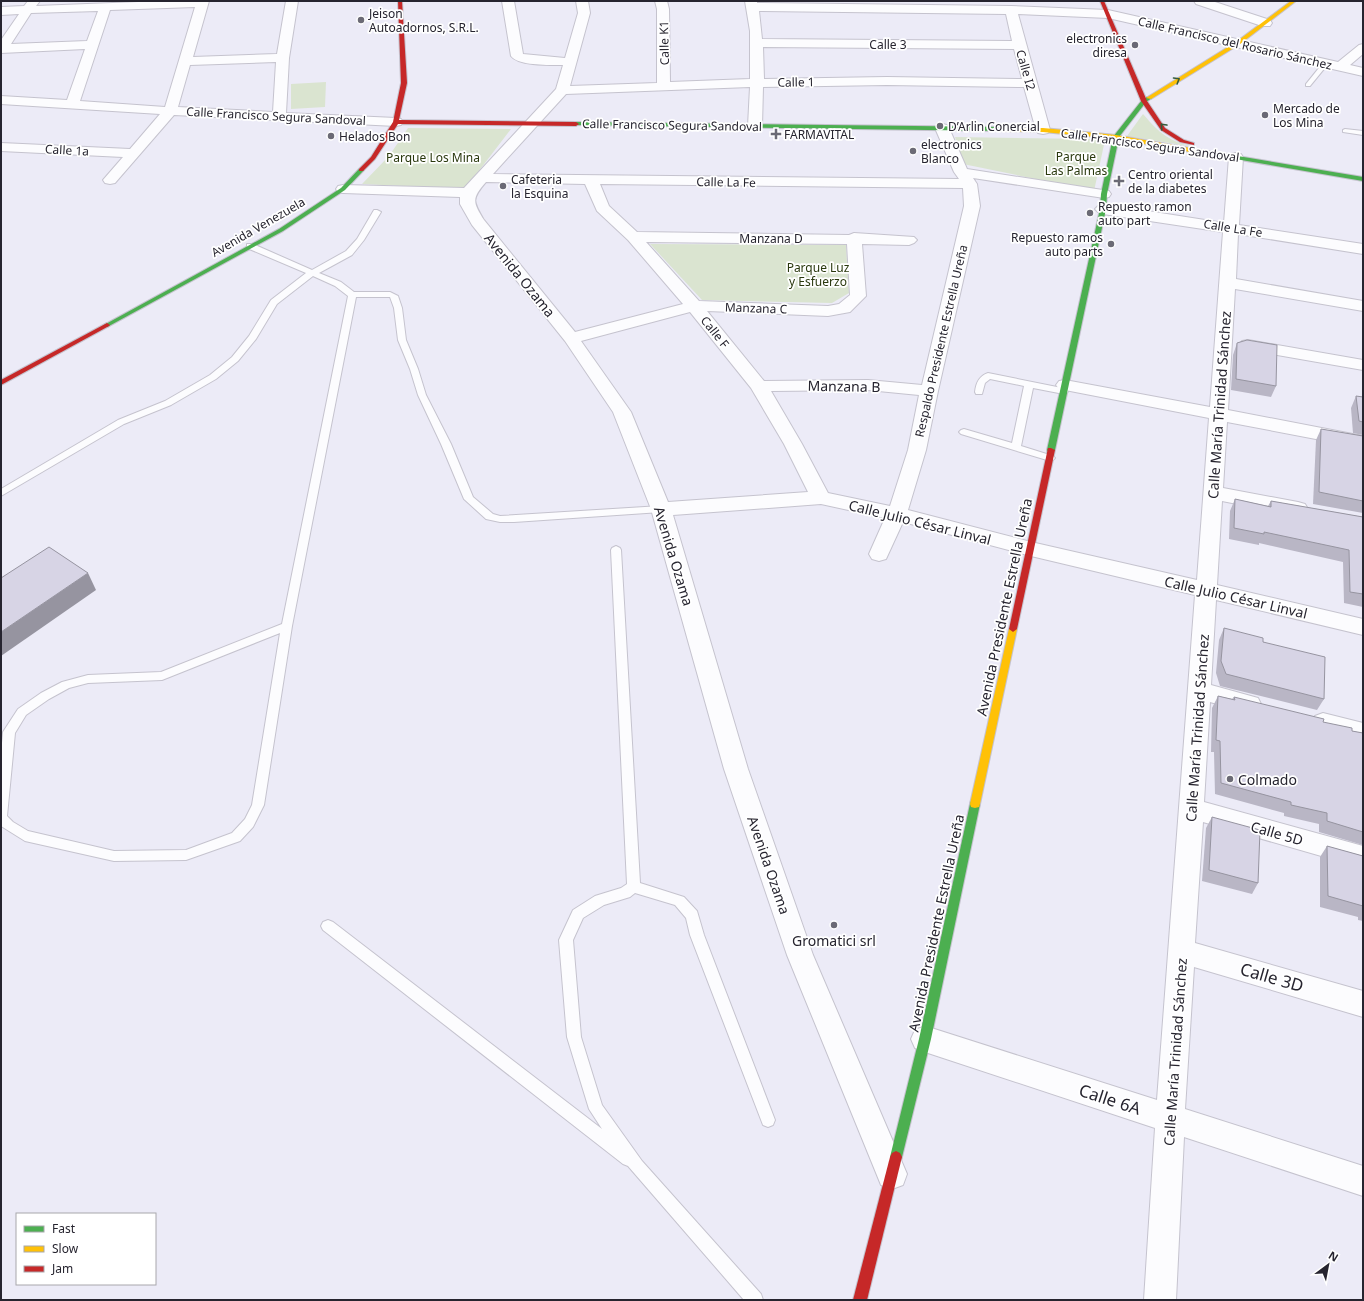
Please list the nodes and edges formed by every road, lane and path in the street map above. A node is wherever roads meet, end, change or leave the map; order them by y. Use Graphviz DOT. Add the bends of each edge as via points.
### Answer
graph roads {
  1 [pos="292,1"];
  2 [pos="400,1"];
  3 [pos="508,1"];
  4 [pos="582,1"];
  5 [pos="661,1"];
  6 [pos="1102,1"];
  7 [pos="1200,1"];
  8 [pos="1294,1"];
  9 [pos="203,2"];
  10 [pos="752,4"];
  11 [pos="31,5"];
  12 [pos="105,7"];
  13 [pos="1011,10"];
  14 [pos="1,11"];
  15 [pos="1108,14"];
  16 [pos="1266,23"];
  17 [pos="1238,43"];
  18 [pos="756,44"];
  19 [pos="91,45"];
  20 [pos="1019,45"];
  21 [pos="2,48"];
  22 [pos="1363,48"];
  23 [pos="283,58"];
  24 [pos="186,61"];
  25 [pos="570,62"];
  26 [pos="1325,64"];
  27 [pos="1340,67"];
  28 [pos="1363,72"];
  29 [pos="757,83"];
  30 [pos="1030,83"];
  31 [pos="1308,85"];
  32 [pos="664,86"];
  33 [pos="562,90"];
  34 [pos="1,100"];
  35 [pos="1144,100"];
  36 [pos="73,103"];
  37 [pos="170,111"];
  38 [pos="278,116"];
  39 [pos="1119,117"];
  40 [pos="396,122"];
  41 [pos="532,124"];
  42 [pos="755,126"];
  43 [pos="1100,126"];
  44 [pos="942,128"];
  45 [pos="1043,130"];
  46 [pos="1345,131"];
  47 [pos="1363,132"];
  48 [pos="1116,138"];
  49 [pos="1,147"];
  50 [pos="134,153"];
  51 [pos="1236,157"];
  52 [pos="483,178"];
  53 [pos="965,178"];
  54 [pos="1363,179"];
  55 [pos="110,180"];
  56 [pos="591,180"];
  57 [pos="343,189"];
  58 [pos="468,194"];
  59 [pos="1104,202"];
  60 [pos="377,212"];
  61 [pos="1231,228"];
  62 [pos="633,237"];
  63 [pos="854,238"];
  64 [pos="909,240"];
  65 [pos="250,246"];
  66 [pos="1363,249"];
  67 [pos="312,273"];
  68 [pos="1228,283"];
  69 [pos="352,295"];
  70 [pos="694,306"];
  71 [pos="1363,306"];
  72 [pos="571,338"];
  73 [pos="1223,341"];
  74 [pos="1363,365"];
  75 [pos="1,383"];
  76 [pos="1029,384"];
  77 [pos="758,386"];
  78 [pos="1064,388"];
  79 [pos="929,391"];
  80 [pos="979,392"];
  81 [pos="1219,415"];
  82 [pos="964,432"];
  83 [pos="1363,442"];
  84 [pos="1016,448"];
  85 [pos="1050,458"];
  86 [pos="1,493"];
  87 [pos="1213,493"];
  88 [pos="821,498"];
  89 [pos="661,509"];
  90 [pos="1318,513"];
  91 [pos="897,514"];
  92 [pos="1031,549"];
  93 [pos="616,550"];
  94 [pos="879,554"];
  95 [pos="1206,589"];
  96 [pos="286,626"];
  97 [pos="1363,627"];
  98 [pos="1199,692"];
  99 [pos="1274,710"];
  100 [pos="1303,717"];
  101 [pos="1363,732"];
  102 [pos="1191,808"];
  103 [pos="1,817"];
  104 [pos="1363,857"];
  105 [pos="634,887"];
  106 [pos="328,926"];
  107 [pos="1182,950"];
  108 [pos="1363,1004"];
  109 [pos="925,1040"];
  110 [pos="1170,1119"];
  111 [pos="768,1120"];
  112 [pos="637,1166"];
  113 [pos="892,1174"];
  114 [pos="1363,1181"];
  115 [pos="755,1300"];
  116 [pos="860,1300"];
  117 [pos="1160,1300"];
  1 -- 23 [label="street"];
  2 -- 40 [label="main road, Avenida Venezuela" via="404,83"];
  3 -- 25 [label="street" via="516,56 524,59"];
  4 -- 25 [label="street" via="584,13"];
  5 -- 32 [label="street, Calle K1"];
  6 -- 15 [label="main road"];
  7 -- 16 [label="street"];
  8 -- 16 [label="main road, Avenida Presidente Estrella Ureña"];
  9 -- 12 [label="street"];
  9 -- 24 [label="street"];
  10 -- 13 [label="street, Calle Francisco del Rosario Sánchez"];
  10 -- 18 [label="street"];
  11 -- 12 [label="street"];
  11 -- 14 [label="street"];
  11 -- 21 [label="street"];
  12 -- 19 [label="street"];
  13 -- 15 [label="street, Calle Francisco del Rosario Sánchez"];
  13 -- 20 [label="street, Calle I2"];
  15 -- 17 [label="street, Calle Francisco del Rosario Sánchez"];
  15 -- 35 [label="main road"];
  16 -- 17 [label="main road, Avenida Presidente Estrella Ureña"];
  17 -- 26 [label="street, Calle Francisco del Rosario Sánchez"];
  35 -- 17 [label="main road, Avenida Presidente Estrella Ureña, one-way"];
  18 -- 20 [label="street, Calle 3"];
  18 -- 29 [label="street"];
  19 -- 21 [label="street"];
  19 -- 36 [label="street"];
  20 -- 30 [label="street, Calle I2"];
  22 -- 27 [label="street"];
  23 -- 24 [label="street"];
  23 -- 38 [label="street"];
  24 -- 37 [label="street"];
  25 -- 33 [label="street"];
  26 -- 27 [label="street, Calle Francisco del Rosario Sánchez"];
  26 -- 31 [label="lane"];
  27 -- 28 [label="street, Calle Francisco del Rosario Sánchez"];
  29 -- 30 [label="street, Calle 1"];
  29 -- 32 [label="street, Calle 1"];
  29 -- 42 [label="street"];
  30 -- 45 [label="street, Calle I2"];
  32 -- 33 [label="street, Calle 1"];
  33 -- 41 [label="street"];
  34 -- 36 [label="street, Calle Francisco Segura Sandoval"];
  35 -- 39 [label="main road"];
  35 -- 48 [label="main road, Avenida Presidente Estrella Ureña"];
  51 -- 35 [label="main road, one-way" via="1182,141 1163,128"];
  36 -- 37 [label="street, Calle Francisco Segura Sandoval"];
  37 -- 38 [label="street, Calle Francisco Segura Sandoval"];
  37 -- 50 [label="street"];
  38 -- 40 [label="street, Calle Francisco Segura Sandoval"];
  40 -- 41 [label="main road, Calle Francisco Segura Sandoval"];
  40 -- 57 [label="main road, Avenida Venezuela" via="373,158"];
  41 -- 42 [label="main road, Calle Francisco Segura Sandoval"];
  41 -- 52 [label="street"];
  42 -- 44 [label="main road, Calle Francisco Segura Sandoval"];
  43 -- 45 [label="main road"];
  44 -- 45 [label="main road, Calle Francisco Segura Sandoval"];
  44 -- 53 [label="street, Respaldo Presidente Estrella Ureña"];
  45 -- 48 [label="main road, Calle Francisco Segura Sandoval"];
  46 -- 47 [label="lane"];
  48 -- 51 [label="main road, Calle Francisco Segura Sandoval"];
  48 -- 59 [label="main road, Avenida Presidente Estrella Ureña"];
  49 -- 50 [label="street, Calle 1a"];
  50 -- 55 [label="street"];
  51 -- 54 [label="main road, Calle Francisco Segura Sandoval"];
  51 -- 61 [label="street, Calle María Trinidad Sánchez"];
  52 -- 56 [label="street, Calle La Fe"];
  52 -- 58 [label="street"];
  53 -- 56 [label="street, Calle La Fe"];
  53 -- 59 [label="street, Calle La Fe"];
  53 -- 79 [label="street, Respaldo Presidente Estrella Ureña" via="972,206"];
  56 -- 62 [label="street, Calle F" via="602,208"];
  57 -- 58 [label="street"];
  57 -- 65 [label="main road, Avenida Venezuela" via="281,230"];
  58 -- 72 [label="street, Avenida Ozama" via="467,204 477,222"];
  59 -- 61 [label="street, Calle La Fe"];
  59 -- 78 [label="main road, Avenida Presidente Estrella Ureña"];
  60 -- 67 [label="lane" via="349,253"];
  61 -- 66 [label="street, Calle La Fe"];
  61 -- 68 [label="street, Calle María Trinidad Sánchez"];
  62 -- 63 [label="street, Manzana D"];
  62 -- 70 [label="street, Calle F"];
  63 -- 64 [label="street, Manzana D"];
  63 -- 70 [label="street, Manzana C" via="858,296 844,308 828,311"];
  65 -- 67 [label="lane"];
  65 -- 75 [label="main road, Avenida Venezuela"];
  67 -- 69 [label="lane" via="338,284"];
  67 -- 86 [label="lane" via="274,302 253,337 235,359 213,377 168,403 121,422"];
  68 -- 71 [label="street"];
  68 -- 73 [label="street, Calle María Trinidad Sánchez"];
  69 -- 89 [label="lane" via="394,296 402,340 433,421 446,444 468,498 490,516 514,519"];
  69 -- 96 [label="lane"];
  70 -- 72 [label="street, Manzana C"];
  70 -- 77 [label="street, Calle F"];
  72 -- 89 [label="street, Avenida Ozama" via="622,412"];
  73 -- 74 [label="street"];
  73 -- 81 [label="street, Calle María Trinidad Sánchez"];
  76 -- 78 [label="lane"];
  76 -- 80 [label="lane" via="988,376 981,382"];
  76 -- 84 [label="lane"];
  77 -- 79 [label="street, Manzana B" via="868,385"];
  77 -- 88 [label="street, Calle F" via="793,444"];
  78 -- 81 [label="street"];
  78 -- 85 [label="main road, Avenida Presidente Estrella Ureña"];
  79 -- 91 [label="street, Respaldo Presidente Estrella Ureña" via="917,450"];
  81 -- 83 [label="street"];
  81 -- 87 [label="street, Calle María Trinidad Sánchez"];
  82 -- 84 [label="lane"];
  84 -- 85 [label="lane"];
  85 -- 92 [label="main road, Avenida Presidente Estrella Ureña"];
  87 -- 90 [label="street"];
  87 -- 95 [label="street, Calle María Trinidad Sánchez"];
  88 -- 89 [label="street, Calle Julio César Linval"];
  88 -- 91 [label="street, Calle Julio César Linval"];
  89 -- 113 [label="street, Avenida Ozama" via="736,769 800,955"];
  91 -- 92 [label="street, Calle Julio César Linval"];
  91 -- 94 [label="street, Respaldo Presidente Estrella Ureña"];
  92 -- 95 [label="street, Calle Julio César Linval"];
  92 -- 109 [label="main road, Avenida Presidente Estrella Ureña"];
  93 -- 105 [label="lane"];
  95 -- 97 [label="street, Calle Julio César Linval"];
  95 -- 98 [label="street, Calle María Trinidad Sánchez"];
  96 -- 103 [label="lane" via="162,676 88,679 66,685 45,696 22,712 9,732"];
  96 -- 103 [label="lane" via="258,805 249,823 236,836 186,855 114,856 25,836 9,826"];
  98 -- 99 [label="street"];
  98 -- 102 [label="street, Calle María Trinidad Sánchez"];
  100 -- 101 [label="street"];
  102 -- 104 [label="street, Calle 5D"];
  102 -- 107 [label="street, Calle María Trinidad Sánchez"];
  105 -- 111 [label="lane" via="679,901 692,915 697,935"];
  105 -- 112 [label="lane" via="625,893 600,900 578,914 566,940 574,1037 596,1109"];
  106 -- 112 [label="lane"];
  107 -- 108 [label="street, Calle 3D"];
  107 -- 110 [label="street, Calle María Trinidad Sánchez"];
  109 -- 110 [label="street, Calle 6A"];
  109 -- 113 [label="main road, Avenida Presidente Estrella Ureña"];
  110 -- 114 [label="street, Calle 6A"];
  110 -- 117 [label="street, Calle María Trinidad Sánchez"];
  112 -- 115 [label="lane"];
  113 -- 116 [label="main road, Avenida Presidente Estrella Ureña"];
}
